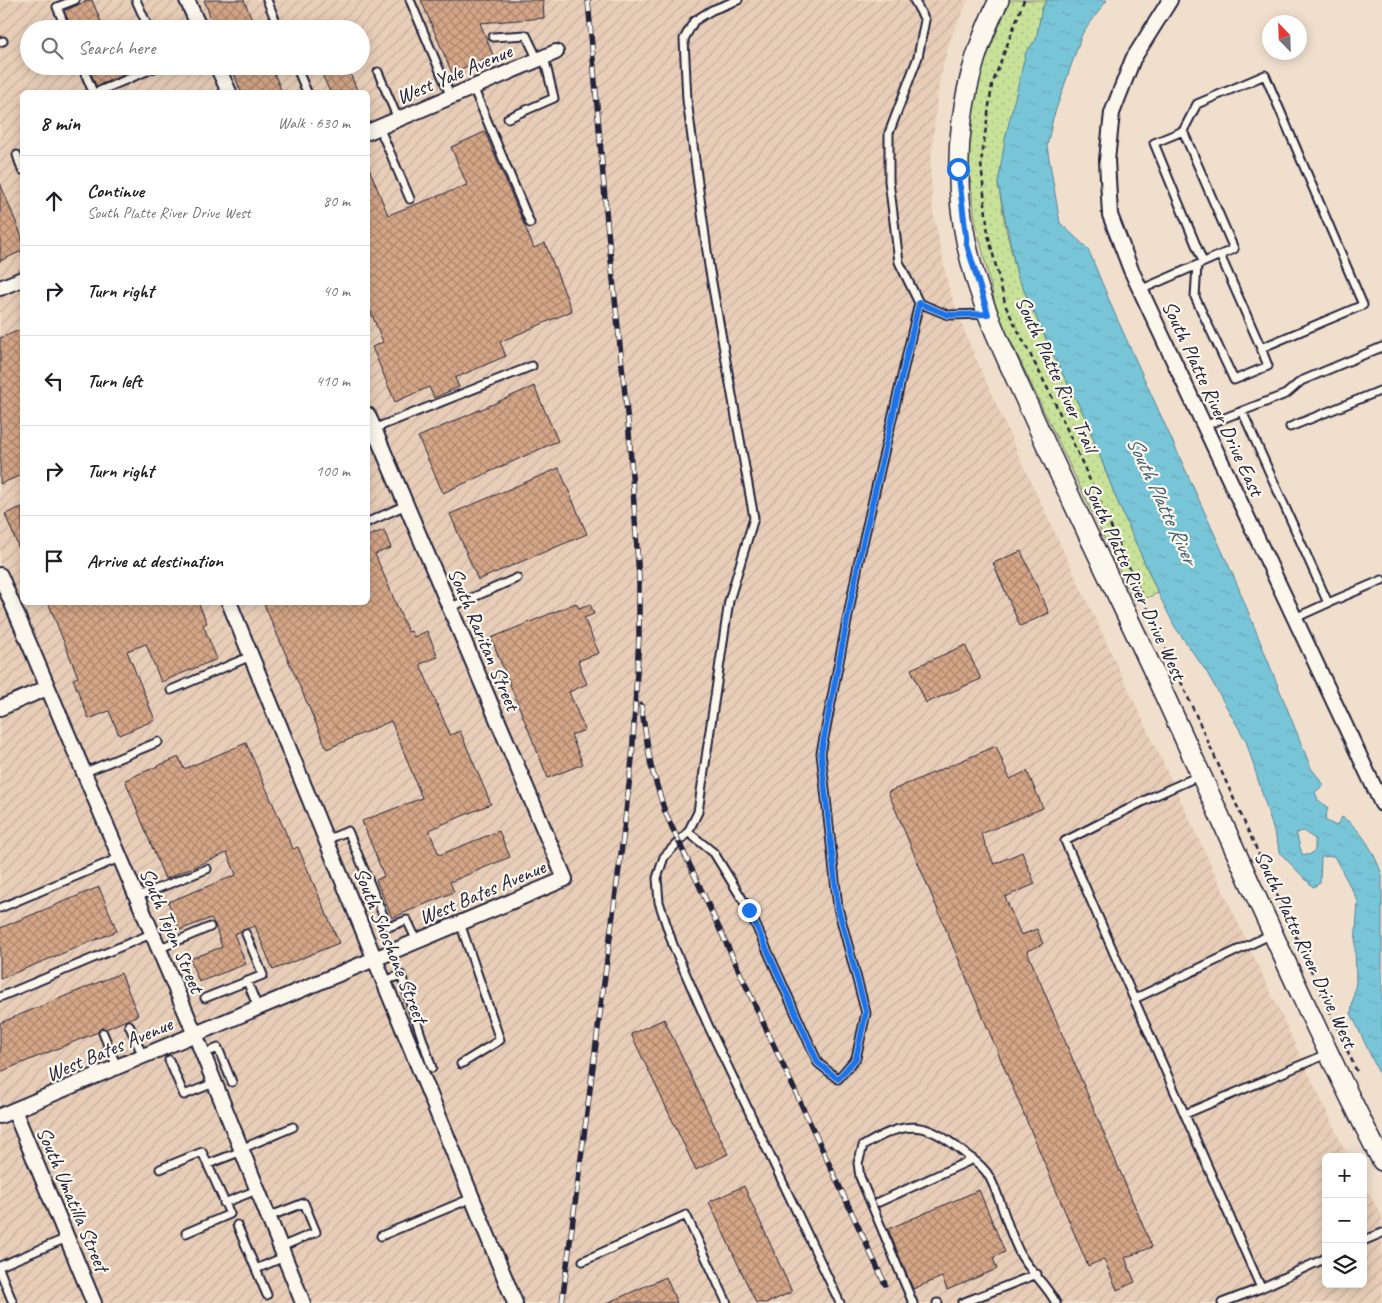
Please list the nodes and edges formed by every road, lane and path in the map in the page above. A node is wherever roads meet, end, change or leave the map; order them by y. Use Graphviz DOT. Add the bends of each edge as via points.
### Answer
graph roads {
  1 [pos="75,0"];
  2 [pos="136,0"];
  3 [pos="187,0"];
  4 [pos="267,0"];
  5 [pos="410,0"];
  6 [pos="738,0"];
  7 [pos="914,0"];
  8 [pos="1000,0"];
  9 [pos="1024,0"];
  10 [pos="1170,0"];
  11 [pos="62,20"];
  12 [pos="146,20"];
  13 [pos="196,20"];
  14 [pos="276,20"];
  15 [pos="493,37"];
  16 [pos="546,57"];
  17 [pos="378,72"];
  18 [pos="86,75"];
  19 [pos="138,75"];
  20 [pos="221,75"];
  21 [pos="300,75"];
  22 [pos="473,87"];
  23 [pos="92,90"];
  24 [pos="102,90"];
  25 [pos="228,90"];
  26 [pos="306,90"];
  27 [pos="451,97"];
  28 [pos="508,118"];
  29 [pos="398,119"];
  30 [pos="373,130"];
  31 [pos="1183,131"];
  32 [pos="17,155"];
  33 [pos="20,164"];
  34 [pos="410,199"];
  35 [pos="530,223"];
  36 [pos="1220,255"];
  37 [pos="1200,264"];
  38 [pos="20,280"];
  39 [pos="0,288"];
  40 [pos="1140,290"];
  41 [pos="919,303"];
  42 [pos="988,314"];
  43 [pos="1382,347"];
  44 [pos="1261,348"];
  45 [pos="532,366"];
  46 [pos="1382,390"];
  47 [pos="1242,411"];
  48 [pos="370,421"];
  49 [pos="1204,426"];
  50 [pos="1290,427"];
  51 [pos="373,429"];
  52 [pos="406,505"];
  53 [pos="370,521"];
  54 [pos="0,575"];
  55 [pos="517,578"];
  56 [pos="1382,580"];
  57 [pos="1328,603"];
  58 [pos="230,605"];
  59 [pos="450,608"];
  60 [pos="1295,618"];
  61 [pos="251,656"];
  62 [pos="48,688"];
  63 [pos="171,690"];
  64 [pos="0,708"];
  65 [pos="158,742"];
  66 [pos="83,773"];
  67 [pos="1201,775"];
  68 [pos="1382,804"];
  69 [pos="688,832"];
  70 [pos="326,840"];
  71 [pos="119,858"];
  72 [pos="207,869"];
  73 [pos="564,879"];
  74 [pos="136,897"];
  75 [pos="0,908"];
  76 [pos="460,923"];
  77 [pos="210,927"];
  78 [pos="1274,933"];
  79 [pos="151,934"];
  80 [pos="246,934"];
  81 [pos="417,941"];
  82 [pos="158,950"];
  83 [pos="375,958"];
  84 [pos="247,981"];
  85 [pos="384,981"];
  86 [pos="0,997"];
  87 [pos="205,998"];
  88 [pos="1134,1000"];
  89 [pos="258,1008"];
  90 [pos="129,1025"];
  91 [pos="103,1033"];
  92 [pos="195,1034"];
  93 [pos="1330,1053"];
  94 [pos="203,1054"];
  95 [pos="143,1056"];
  96 [pos="169,1060"];
  97 [pos="461,1064"];
  98 [pos="117,1067"];
  99 [pos="432,1068"];
  100 [pos="1359,1077"];
  101 [pos="214,1082"];
  102 [pos="232,1082"];
  103 [pos="14,1110"];
  104 [pos="1185,1114"];
  105 [pos="0,1116"];
  106 [pos="293,1127"];
  107 [pos="241,1150"];
  108 [pos="972,1159"];
  109 [pos="1382,1161"];
  110 [pos="208,1164"];
  111 [pos="160,1169"];
  112 [pos="257,1190"];
  113 [pos="472,1198"];
  114 [pos="224,1202"];
  115 [pos="879,1202"];
  116 [pos="268,1217"];
  117 [pos="237,1225"];
  118 [pos="186,1233"];
  119 [pos="1382,1233"];
  120 [pos="381,1236"];
  121 [pos="67,1238"];
  122 [pos="1367,1239"];
  123 [pos="282,1252"];
  124 [pos="1322,1260"];
  125 [pos="583,1261"];
  126 [pos="0,1266"];
  127 [pos="256,1269"];
  128 [pos="0,1271"];
  129 [pos="1037,1274"];
  130 [pos="1261,1288"];
  131 [pos="267,1295"];
  132 [pos="13,1303"];
  133 [pos="94,1303"];
  134 [pos="303,1303"];
  135 [pos="515,1303"];
  136 [pos="727,1303"];
  137 [pos="840,1303"];
  138 [pos="913,1303"];
  139 [pos="962,1303"];
  140 [pos="1056,1303"];
  141 [pos="1222,1303"];
  1 -- 11 [label="lane" via="57,8"];
  2 -- 12 [label="lane"];
  3 -- 13 [label="street"];
  4 -- 14 [label="lane"];
  5 -- 27 [label="lane"];
  6 -- 69 [label="lane" via="712,10 694,22 684,39 688,100 710,266 754,518 729,601 698,812"];
  7 -- 41 [label="lane" via="925,20 918,57 889,133 889,181 899,262"];
  8 -- 42 [label="street, South Platte River Drive West" via="977,49 967,87 958,169 967,245"];
  9 -- 100 [label="path, South Platte River Trail" via="992,85 981,163 988,234 1006,307 1060,414"];
  10 -- 40 [label="street, South Platte River Drive East" via="1133,59 1112,113 1107,160 1110,215"];
  15 -- 16 [label="lane" via="526,35"];
  16 -- 22 [label="street, West Yale Avenue"];
  16 -- 28 [label="lane" via="554,98"];
  17 -- 29 [label="lane"];
  18 -- 23 [label="lane"];
  19 -- 24 [label="lane"];
  20 -- 25 [label="street"];
  21 -- 26 [label="lane"];
  22 -- 27 [label="street, West Yale Avenue"];
  22 -- 35 [label="lane"];
  27 -- 29 [label="street, West Yale Avenue"];
  29 -- 30 [label="street, West Yale Avenue"];
  30 -- 34 [label="lane"];
  31 -- 36 [label="lane" via="1234,248"];
  31 -- 37 [label="lane" via="1154,143"];
  31 -- 44 [label="lane" via="1197,104 1265,75 1363,305"];
  32 -- 33 [label="lane"];
  36 -- 37 [label="lane"];
  36 -- 44 [label="lane"];
  37 -- 40 [label="lane"];
  37 -- 44 [label="lane" via="1196,297 1234,380 1268,366"];
  38 -- 39 [label="street"];
  40 -- 49 [label="street, South Platte River Drive East"];
  41 -- 42 [label="lane" via="948,315"];
  41 -- 69 [label="lane" via="859,560 821,753 838,908 866,1012 856,1058 838,1079 818,1063 749,910 714,854"];
  42 -- 67 [label="street, South Platte River Drive West"];
  43 -- 47 [label="lane" via="1301,381 1286,394"];
  45 -- 51 [label="lane"];
  46 -- 50 [label="lane"];
  47 -- 49 [label="lane"];
  47 -- 57 [label="lane"];
  48 -- 51 [label="street, South Raritan Street"];
  49 -- 60 [label="street, South Platte River Drive East"];
  51 -- 52 [label="street, South Raritan Street"];
  52 -- 53 [label="lane"];
  52 -- 59 [label="street, South Raritan Street"];
  54 -- 62 [label="street, South Tejon Street"];
  55 -- 59 [label="lane"];
  56 -- 57 [label="lane"];
  57 -- 60 [label="lane"];
  58 -- 61 [label="street, South Shoshone Street"];
  59 -- 73 [label="street, South Raritan Street"];
  60 -- 68 [label="street, South Platte River Drive East"];
  61 -- 63 [label="lane"];
  61 -- 70 [label="street, South Shoshone Street"];
  62 -- 64 [label="street"];
  62 -- 66 [label="street, South Tejon Street"];
  65 -- 66 [label="lane"];
  66 -- 71 [label="street, South Tejon Street"];
  67 -- 78 [label="street, South Platte River Drive West"];
  67 -- 88 [label="lane" via="1064,842"];
  69 -- 137 [label="lane" via="664,857 657,878 660,902 673,946"];
  70 -- 81 [label="lane" via="348,831 388,927 407,920"];
  70 -- 83 [label="street, South Shoshone Street"];
  71 -- 74 [label="street, South Tejon Street"];
  71 -- 75 [label="lane"];
  72 -- 74 [label="lane"];
  73 -- 76 [label="street, West Bates Avenue"];
  74 -- 79 [label="street, South Tejon Street"];
  76 -- 81 [label="street, West Bates Avenue"];
  76 -- 97 [label="lane" via="500,1040"];
  77 -- 82 [label="lane"];
  78 -- 88 [label="lane"];
  78 -- 93 [label="street, South Platte River Drive West"];
  79 -- 82 [label="street, South Tejon Street"];
  79 -- 86 [label="lane"];
  80 -- 84 [label="lane" via="263,975"];
  81 -- 83 [label="street, West Bates Avenue"];
  82 -- 92 [label="street, South Tejon Street"];
  83 -- 85 [label="street, South Shoshone Street"];
  83 -- 89 [label="street, West Bates Avenue"];
  84 -- 87 [label="lane"];
  84 -- 89 [label="lane"];
  85 -- 99 [label="lane" via="401,975"];
  85 -- 113 [label="street, South Shoshone Street"];
  88 -- 104 [label="lane"];
  89 -- 92 [label="street, West Bates Avenue"];
  90 -- 95 [label="lane"];
  91 -- 98 [label="lane"];
  92 -- 94 [label="street, South Tejon Street"];
  92 -- 95 [label="street, West Bates Avenue"];
  93 -- 104 [label="lane"];
  93 -- 109 [label="street, South Platte River Drive West"];
  94 -- 101 [label="street, South Tejon Street"];
  94 -- 102 [label="lane" via="218,1048"];
  95 -- 98 [label="street, West Bates Avenue"];
  96 -- 101 [label="lane" via="184,1095"];
  98 -- 103 [label="street, West Bates Avenue"];
  101 -- 107 [label="street, South Tejon Street"];
  103 -- 105 [label="street, West Bates Avenue"];
  103 -- 121 [label="street, South Umatilla Street"];
  104 -- 130 [label="lane"];
  106 -- 107 [label="lane"];
  107 -- 110 [label="lane"];
  107 -- 112 [label="street, South Tejon Street"];
  108 -- 115 [label="lane"];
  108 -- 129 [label="lane" via="990,1177 1022,1256"];
  108 -- 138 [label="lane" via="926,1128 906,1126 864,1146 858,1163 860,1177"];
  110 -- 111 [label="lane" via="202,1152"];
  110 -- 114 [label="lane"];
  112 -- 114 [label="lane"];
  112 -- 116 [label="street, South Tejon Street"];
  113 -- 120 [label="lane"];
  113 -- 135 [label="street, South Shoshone Street"];
  114 -- 118 [label="lane" via="230,1214"];
  116 -- 123 [label="street, South Tejon Street"];
  116 -- 123 [label="lane" via="304,1202 316,1232"];
  117 -- 127 [label="lane"];
  119 -- 122 [label="lane"];
  121 -- 126 [label="lane"];
  121 -- 133 [label="street, South Umatilla Street"];
  123 -- 127 [label="lane"];
  123 -- 134 [label="street, South Tejon Street"];
  124 -- 130 [label="lane"];
  125 -- 136 [label="lane" via="686,1215"];
  127 -- 131 [label="lane"];
  128 -- 132 [label="lane"];
  129 -- 139 [label="lane"];
  129 -- 140 [label="lane"];
  130 -- 141 [label="lane"];
}
